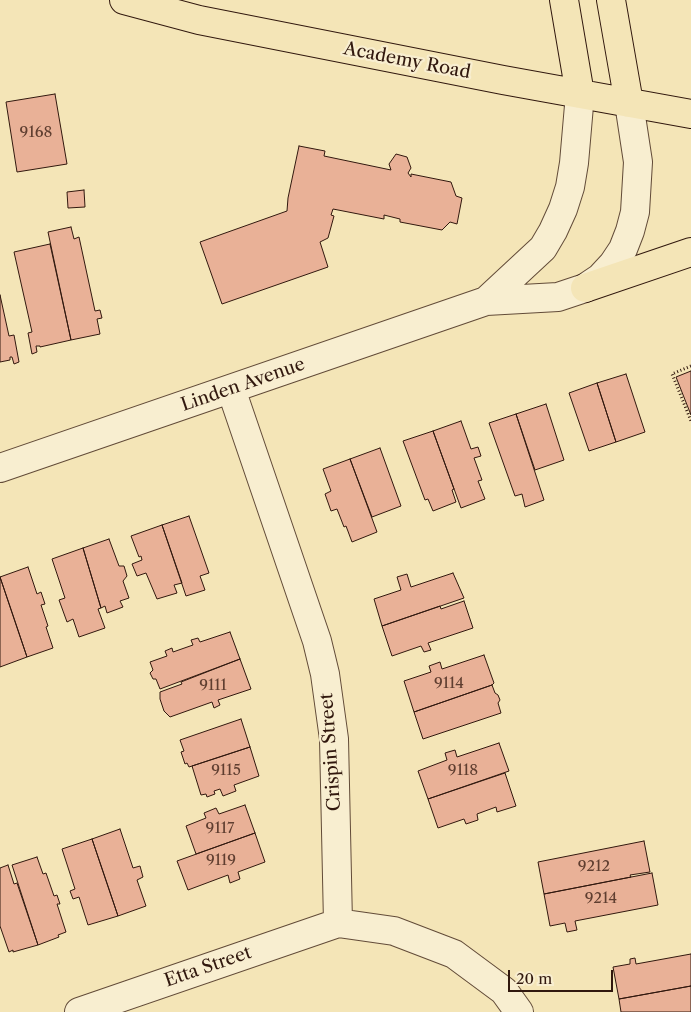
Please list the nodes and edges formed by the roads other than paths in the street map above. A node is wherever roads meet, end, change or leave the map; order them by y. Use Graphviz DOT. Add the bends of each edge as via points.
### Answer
graph roads {
  1 [pos="124,0"];
  2 [pos="564,0"];
  3 [pos="611,0"];
  4 [pos="580,94"];
  5 [pos="629,103"];
  6 [pos="691,114"];
  7 [pos="691,252"];
  8 [pos="586,288"];
  9 [pos="486,302"];
  10 [pos="231,389"];
  11 [pos="0,468"];
  12 [pos="338,923"];
  13 [pos="79,1012"];
  14 [pos="519,1012"];
  1 -- 4 [label="main road, Academy Road" via="198,20"];
  2 -- 4 [label="main road"];
  3 -- 5 [label="main road"];
  4 -- 5 [label="main road, Academy Road"];
  4 -- 9 [label="street, Linden Avenue" via="574,163 560,217 542,248"];
  5 -- 6 [label="main road, Academy Road"];
  5 -- 8 [label="street, Linden Avenue" via="638,162 635,212 623,249 600,278"];
  7 -- 8 [label="main road"];
  8 -- 9 [label="street, Linden Avenue" via="558,298"];
  9 -- 10 [label="street, Linden Avenue"];
  10 -- 11 [label="street, Linden Avenue"];
  10 -- 12 [label="street, Crispin Street" via="325,674 334,739"];
  12 -- 13 [label="street, Etta Street"];
  12 -- 14 [label="street" via="394,931 454,954 504,991"];
}
